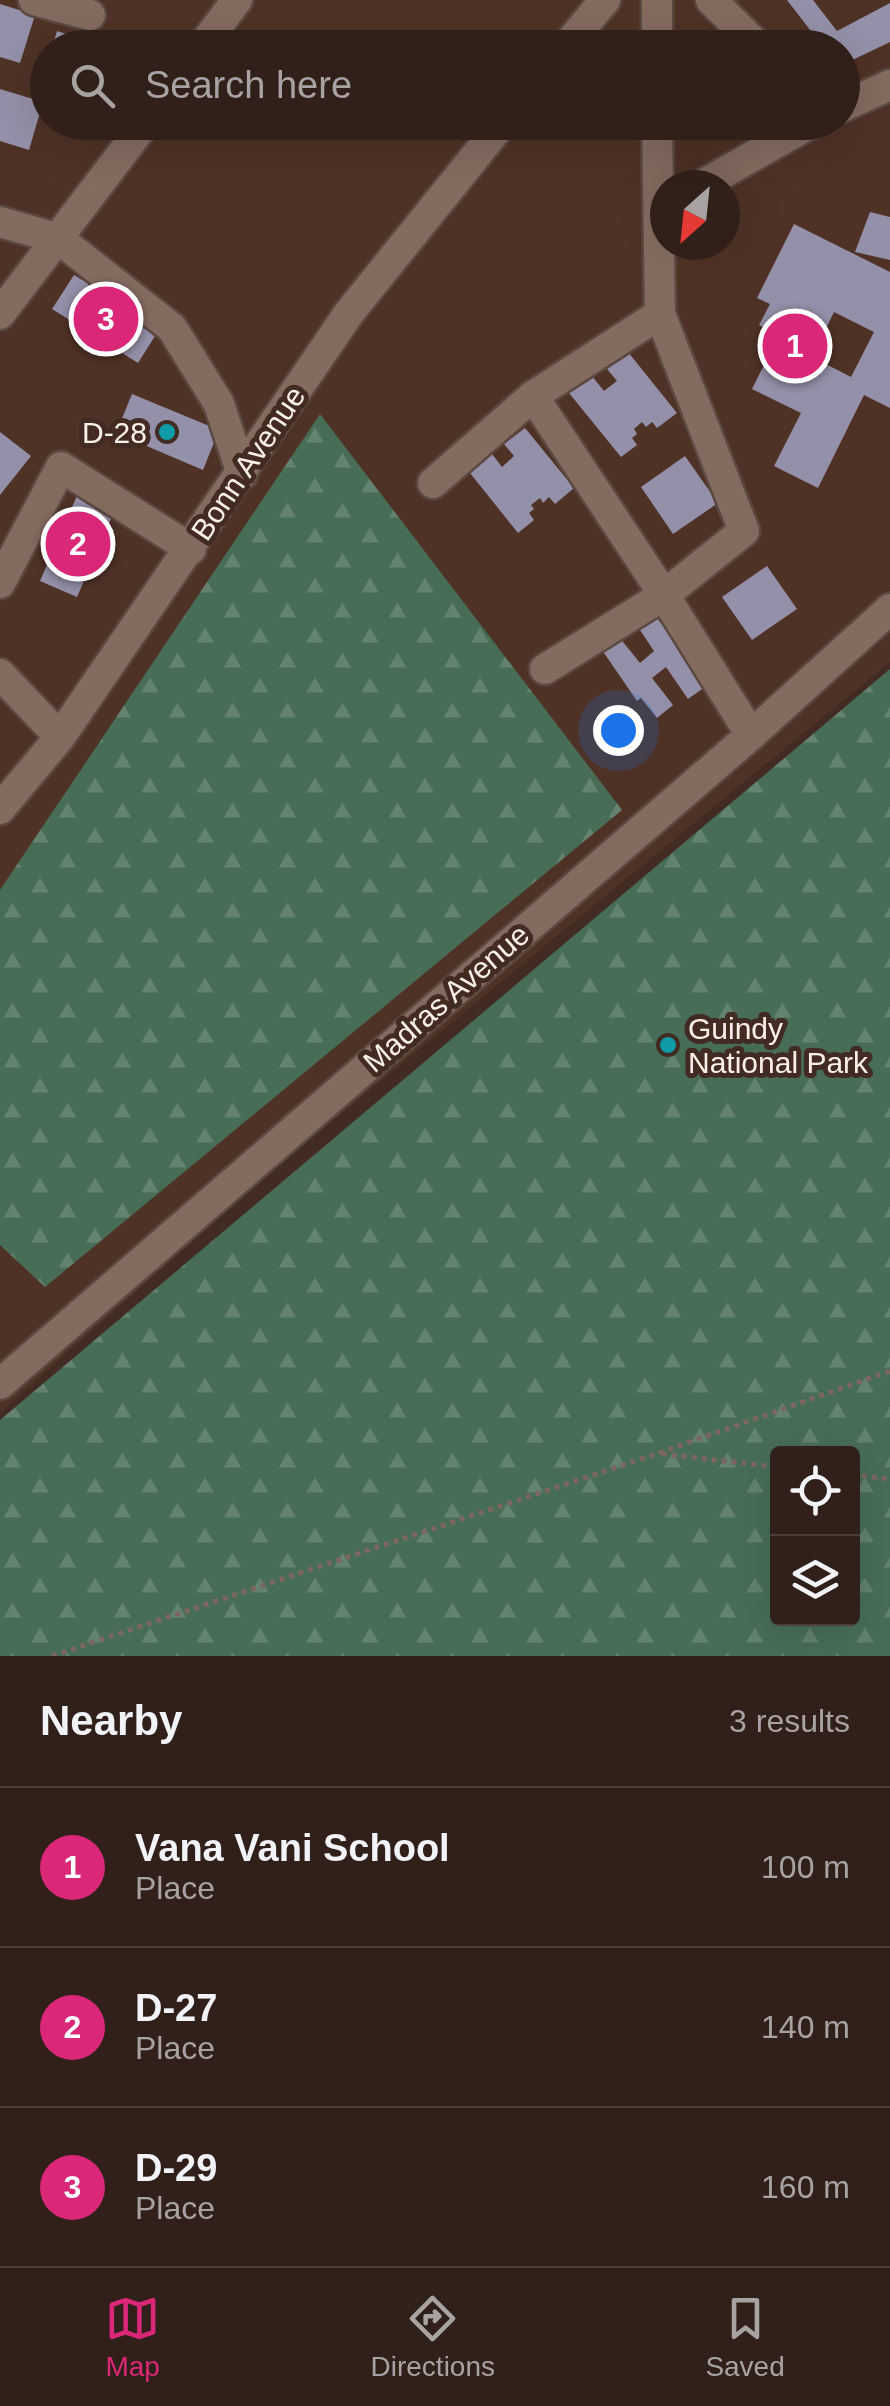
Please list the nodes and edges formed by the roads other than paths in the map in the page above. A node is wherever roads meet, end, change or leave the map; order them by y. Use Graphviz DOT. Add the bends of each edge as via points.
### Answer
graph roads {
  1 [pos="34,0"];
  2 [pos="237,0"];
  3 [pos="605,0"];
  4 [pos="657,0"];
  5 [pos="712,0"];
  6 [pos="90,16"];
  7 [pos="215,30"];
  8 [pos="580,30"];
  9 [pos="657,30"];
  10 [pos="742,30"];
  11 [pos="890,85"];
  12 [pos="860,99"];
  13 [pos="133,140"];
  14 [pos="488,140"];
  15 [pos="658,140"];
  16 [pos="781,140"];
  17 [pos="659,170"];
  18 [pos="728,170"];
  19 [pos="0,222"];
  20 [pos="60,239"];
  21 [pos="661,260"];
  22 [pos="0,314"];
  23 [pos="660,314"];
  24 [pos="533,396"];
  25 [pos="242,474"];
  26 [pos="433,483"];
  27 [pos="191,548"];
  28 [pos="0,583"];
  29 [pos="664,595"];
  30 [pos="890,608"];
  31 [pos="544,669"];
  32 [pos="0,674"];
  33 [pos="751,735"];
  34 [pos="60,737"];
  35 [pos="0,809"];
  36 [pos="0,1384"];
  1 -- 6 [label="lane"];
  2 -- 7 [label="lane"];
  3 -- 8 [label="lane"];
  4 -- 9 [label="lane"];
  5 -- 10 [label="lane"];
  11 -- 12 [label="lane"];
  13 -- 20 [label="lane"];
  14 -- 25 [label="lane, Bonn Avenue" via="349,313"];
  15 -- 17 [label="lane"];
  16 -- 18 [label="lane"];
  19 -- 20 [label="lane"];
  20 -- 22 [label="lane"];
  20 -- 25 [label="lane" via="172,328 219,404"];
  21 -- 23 [label="lane"];
  23 -- 24 [label="lane"];
  23 -- 29 [label="lane" via="744,530"];
  24 -- 26 [label="lane"];
  24 -- 29 [label="lane"];
  25 -- 27 [label="lane, Bonn Avenue"];
  27 -- 28 [label="lane" via="61,466"];
  27 -- 34 [label="lane, Bonn Avenue"];
  29 -- 31 [label="lane"];
  29 -- 33 [label="lane"];
  30 -- 33 [label="lane, Madras Avenue"];
  32 -- 34 [label="lane"];
  33 -- 36 [label="lane, Madras Avenue"];
  34 -- 35 [label="lane, Bonn Avenue"];
}
